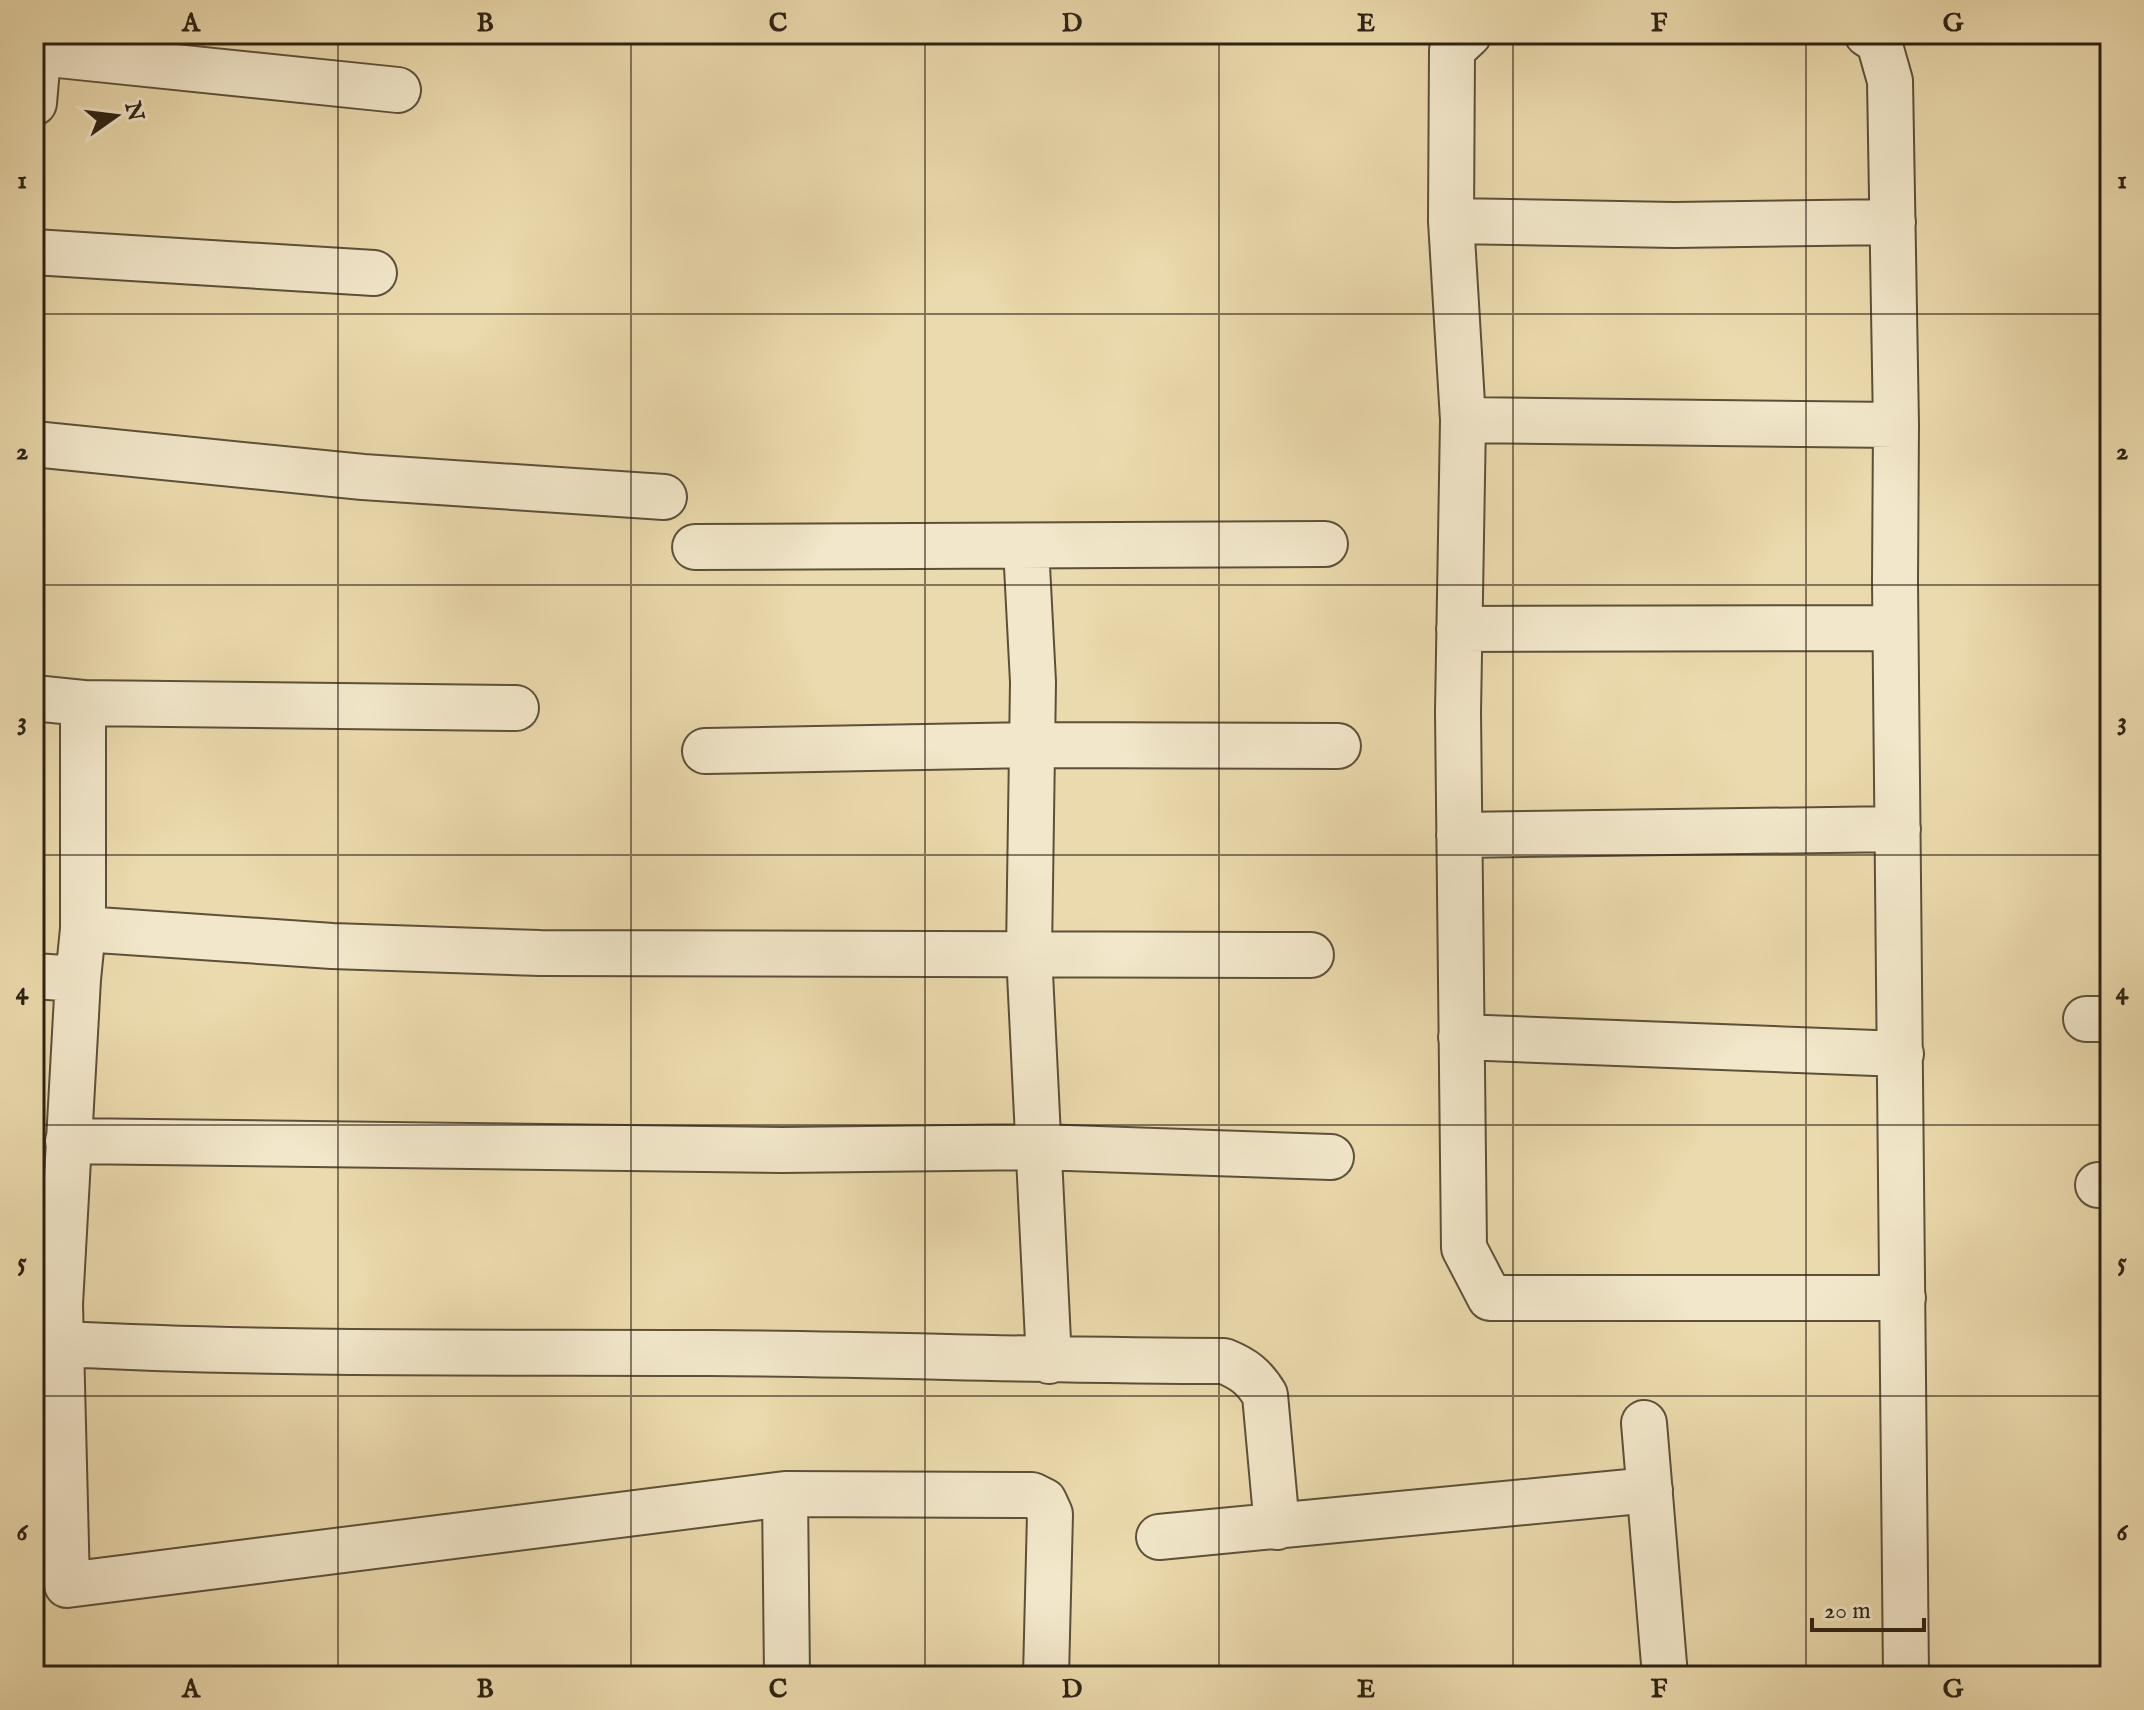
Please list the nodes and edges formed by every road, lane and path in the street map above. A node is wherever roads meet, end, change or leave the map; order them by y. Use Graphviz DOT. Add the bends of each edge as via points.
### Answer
graph roads {
  1 [pos="1469,34"];
  2 [pos="1867,34"];
  3 [pos="39,44"];
  4 [pos="398,90"];
  5 [pos="34,103"];
  6 [pos="1451,221"];
  7 [pos="1893,222"];
  8 [pos="34,252"];
  9 [pos="374,273"];
  10 [pos="1463,420"];
  11 [pos="1896,425"];
  12 [pos="34,444"];
  13 [pos="664,497"];
  14 [pos="1325,544"];
  15 [pos="695,547"];
  16 [pos="1026,547"];
  17 [pos="1895,628"];
  18 [pos="1459,629"];
  19 [pos="34,698"];
  20 [pos="83,703"];
  21 [pos="516,708"];
  22 [pos="1031,745"];
  23 [pos="1338,746"];
  24 [pos="705,751"];
  25 [pos="1898,829"];
  26 [pos="1459,835"];
  27 [pos="83,929"];
  28 [pos="1029,953"];
  29 [pos="1311,955"];
  30 [pos="34,976"];
  31 [pos="78,979"];
  32 [pos="1461,1037"];
  33 [pos="1901,1054"];
  34 [pos="68,1141"];
  35 [pos="1039,1147"];
  36 [pos="1331,1157"];
  37 [pos="1903,1298"];
  38 [pos="52,1317"];
  39 [pos="1049,1361"];
  40 [pos="1644,1423"];
  41 [pos="1650,1490"];
  42 [pos="785,1494"];
  43 [pos="1277,1527"];
  44 [pos="1159,1537"];
  45 [pos="51,1586"];
  46 [pos="787,1676"];
  47 [pos="1046,1676"];
  48 [pos="1665,1676"];
  49 [pos="1906,1676"];
  1 -- 6 [label="street" via="1452,50"];
  2 -- 7 [label="street" via="1879,42 1890,81"];
  3 -- 4 [label="street"];
  3 -- 5 [label="street"];
  6 -- 7 [label="street"];
  6 -- 10 [label="street"];
  7 -- 11 [label="street"];
  8 -- 9 [label="street"];
  10 -- 11 [label="street"];
  10 -- 18 [label="street"];
  11 -- 17 [label="street"];
  12 -- 13 [label="street" via="363,477"];
  14 -- 16 [label="street"];
  15 -- 16 [label="street"];
  16 -- 22 [label="street"];
  17 -- 18 [label="street"];
  17 -- 25 [label="street"];
  18 -- 26 [label="street"];
  19 -- 20 [label="street"];
  20 -- 21 [label="street"];
  20 -- 27 [label="street"];
  22 -- 23 [label="street"];
  22 -- 24 [label="street"];
  22 -- 28 [label="street"];
  25 -- 26 [label="street"];
  25 -- 33 [label="street"];
  26 -- 32 [label="street"];
  27 -- 28 [label="street" via="540,953"];
  27 -- 31 [label="street"];
  28 -- 29 [label="street"];
  28 -- 35 [label="street"];
  30 -- 31 [label="street"];
  31 -- 34 [label="street"];
  32 -- 33 [label="street"];
  32 -- 37 [label="street" via="1464,1248 1490,1298"];
  33 -- 37 [label="street"];
  34 -- 35 [label="street" via="782,1150"];
  34 -- 38 [label="street"];
  35 -- 36 [label="street"];
  35 -- 39 [label="street"];
  37 -- 49 [label="street"];
  38 -- 39 [label="street" via="178,1350 841,1354"];
  38 -- 45 [label="street"];
  39 -- 43 [label="street" via="1224,1361 1242,1368 1265,1395"];
  40 -- 41 [label="street"];
  41 -- 43 [label="street"];
  41 -- 48 [label="street"];
  42 -- 45 [label="street"];
  42 -- 46 [label="street"];
  42 -- 47 [label="street" via="1032,1495 1044,1501 1050,1514"];
  43 -- 44 [label="street"];
}
